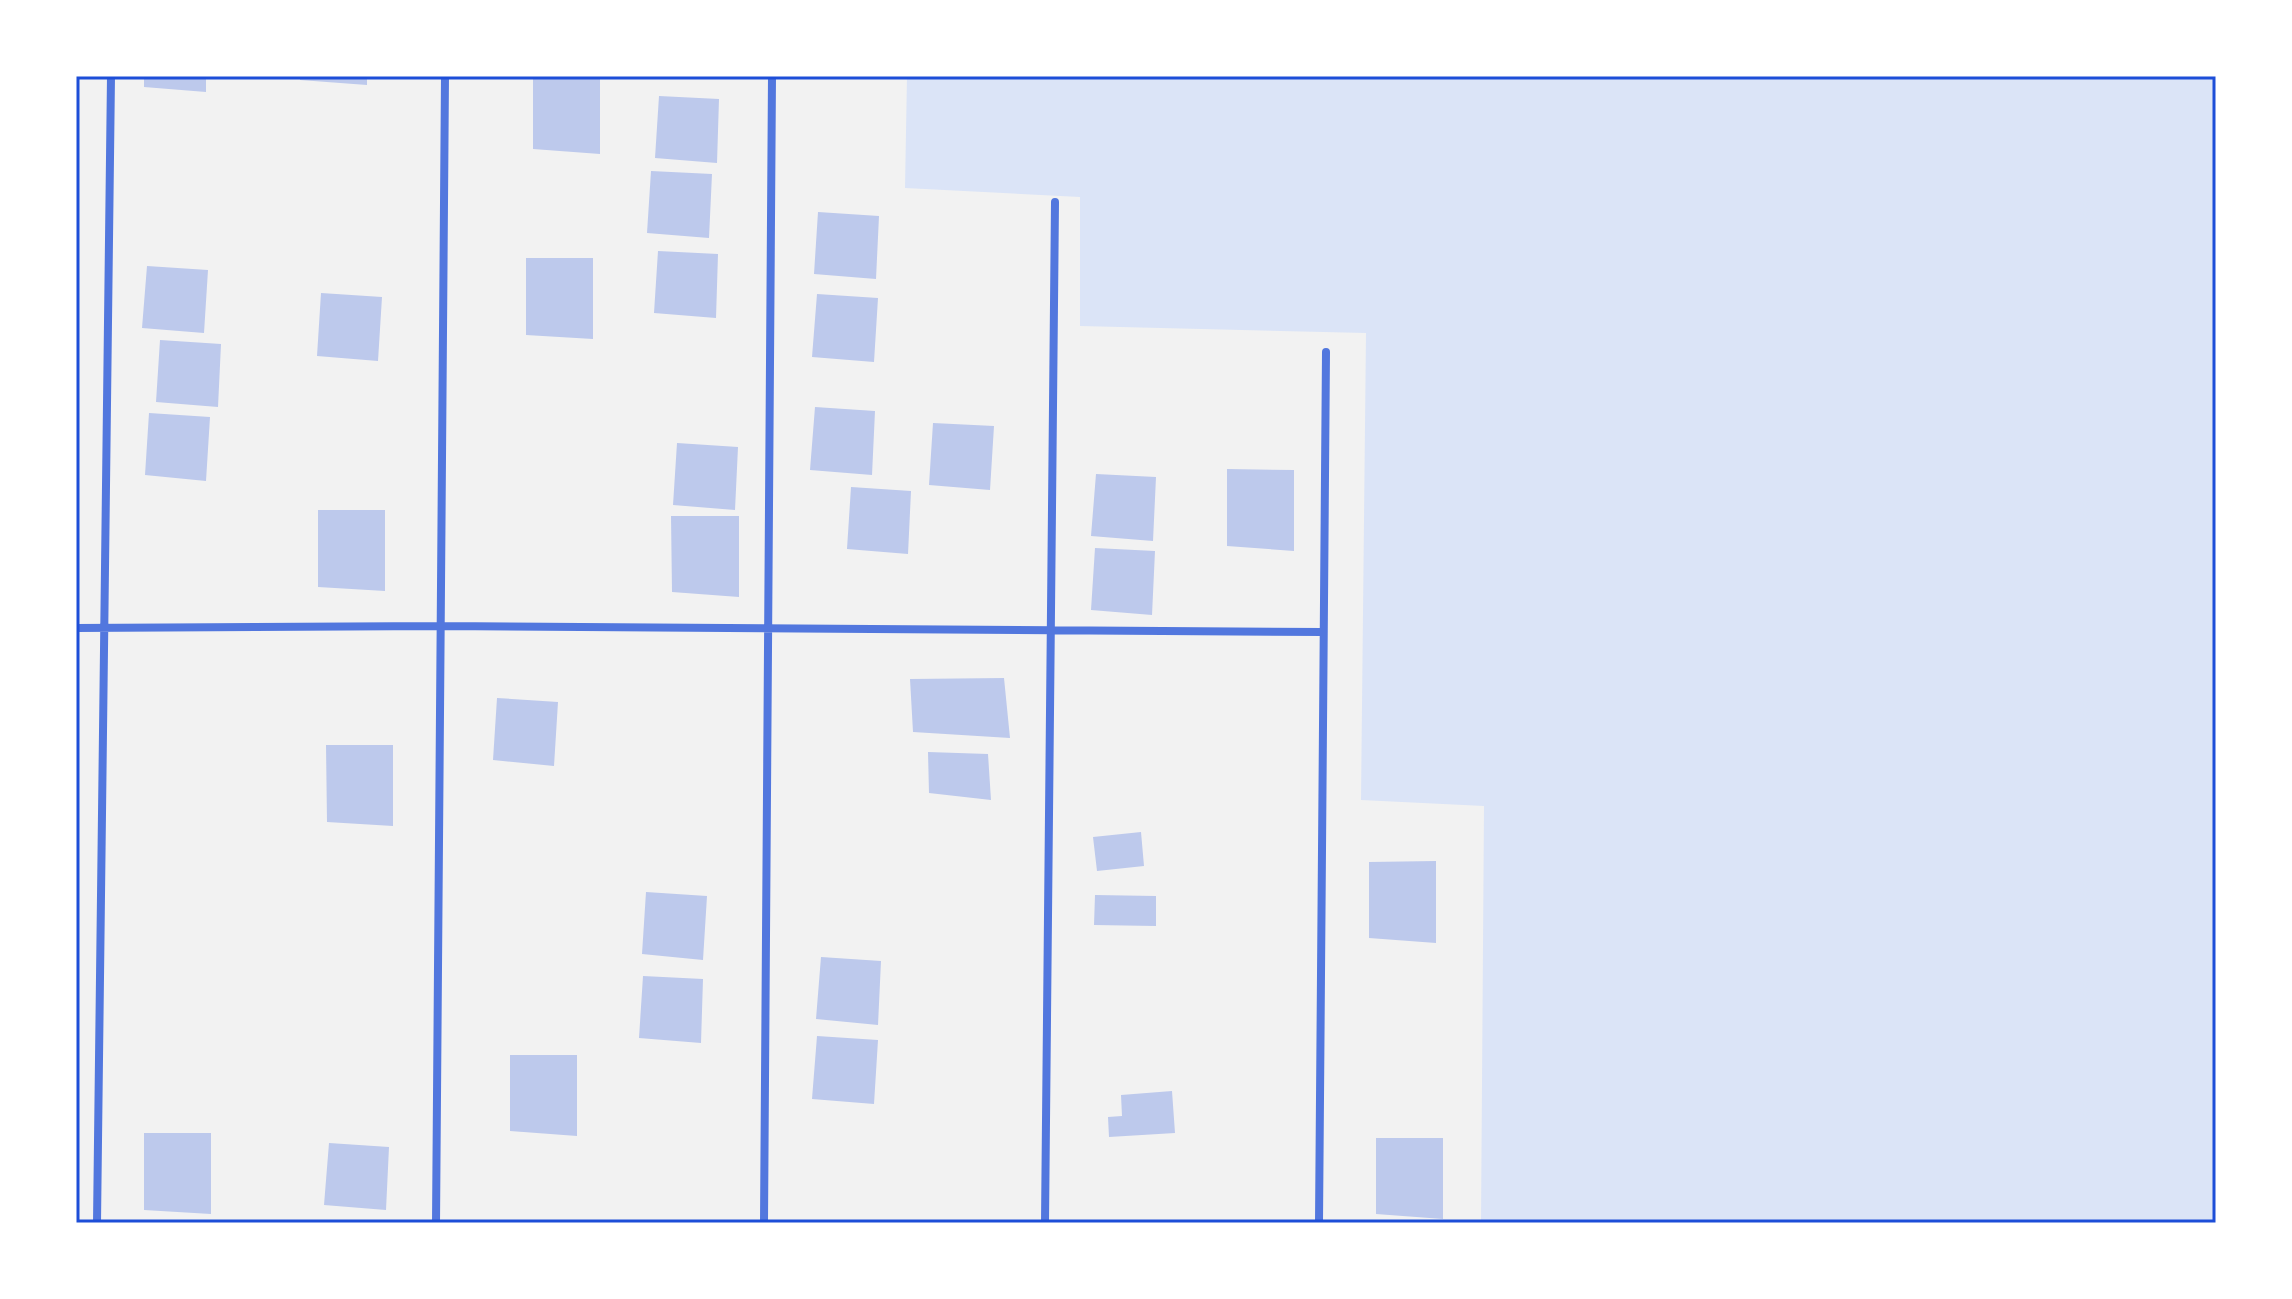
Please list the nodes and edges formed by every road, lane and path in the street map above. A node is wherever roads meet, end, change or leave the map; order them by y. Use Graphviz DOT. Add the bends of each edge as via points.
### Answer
graph roads {
  1 [pos="111,76"];
  2 [pos="445,76"];
  3 [pos="772,76"];
  4 [pos="1055,202"];
  5 [pos="1326,352"];
  6 [pos="440,626"];
  7 [pos="76,628"];
  8 [pos="105,629"];
  9 [pos="1051,629"];
  10 [pos="767,630"];
  11 [pos="1323,632"];
  12 [pos="97,1223"];
  13 [pos="436,1223"];
  14 [pos="764,1223"];
  15 [pos="1045,1223"];
  16 [pos="1319,1223"];
  1 -- 8 [label="street"];
  2 -- 6 [label="street"];
  3 -- 10 [label="street"];
  4 -- 9 [label="street"];
  5 -- 11 [label="street"];
  6 -- 8 [label="street"];
  6 -- 10 [label="street"];
  6 -- 13 [label="street"];
  7 -- 8 [label="street"];
  8 -- 12 [label="street"];
  9 -- 10 [label="street"];
  9 -- 11 [label="street"];
  9 -- 15 [label="street"];
  10 -- 14 [label="street"];
  11 -- 16 [label="street"];
}
